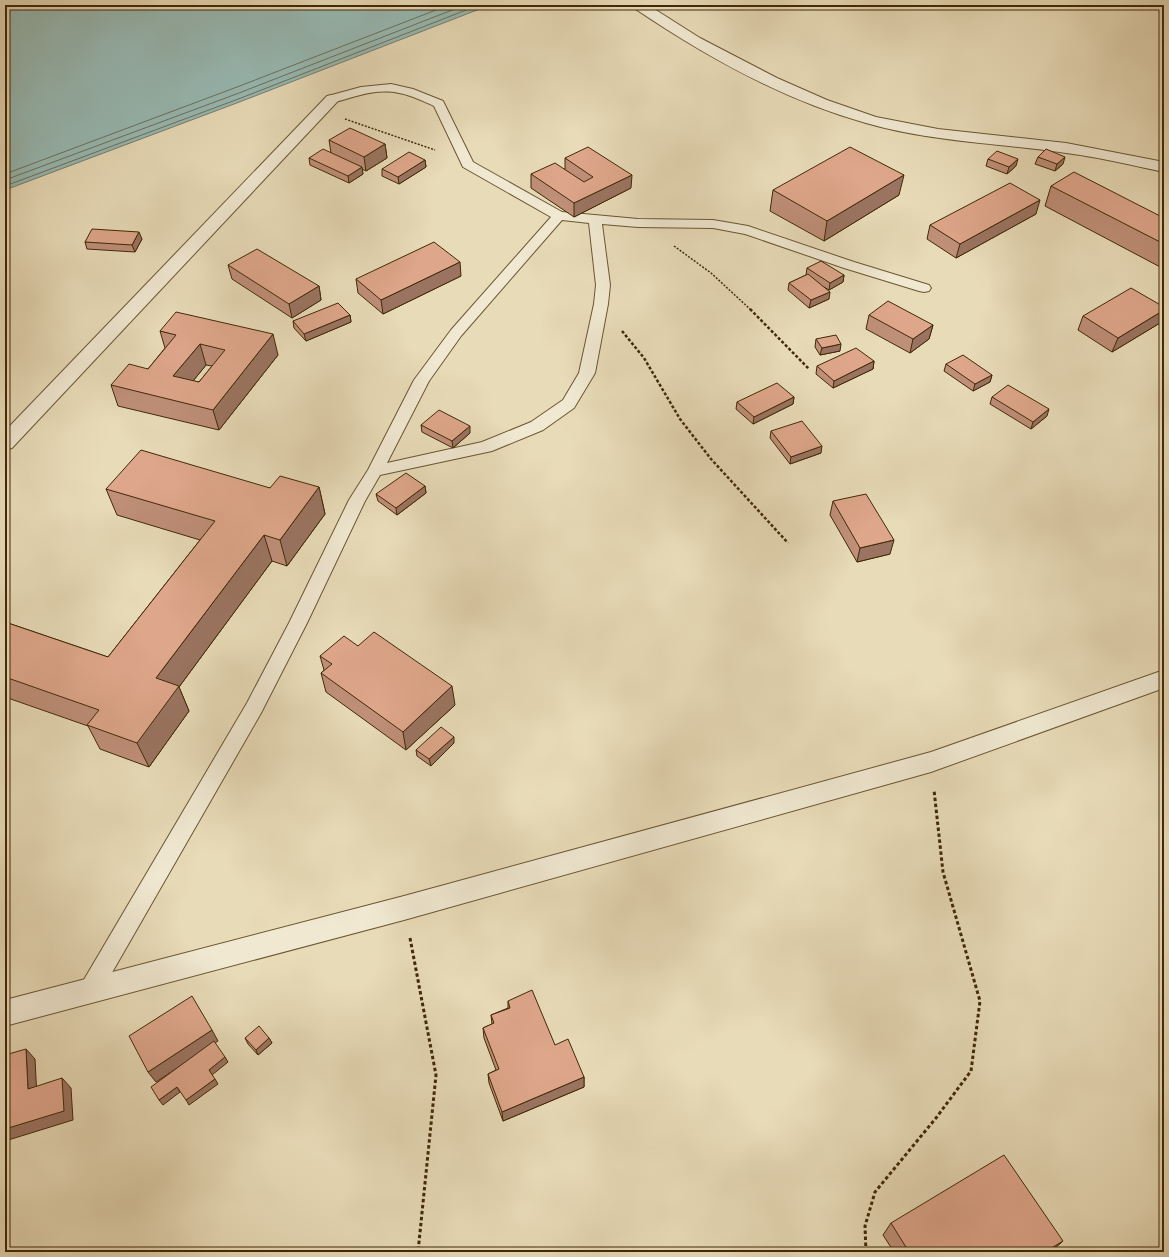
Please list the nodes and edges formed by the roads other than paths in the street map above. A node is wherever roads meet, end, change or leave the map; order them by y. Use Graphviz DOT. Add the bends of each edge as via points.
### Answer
graph roads {
  1 [pos="639,5"];
  2 [pos="332,99"];
  3 [pos="1164,167"];
  4 [pos="558,216"];
  5 [pos="595,220"];
  6 [pos="924,288"];
  7 [pos="5,443"];
  8 [pos="375,471"];
  9 [pos="1164,679"];
  10 [pos="90,990"];
  11 [pos="5,1013"];
  1 -- 3 [label="street" via="702,46 757,74 854,114 894,126 969,138 1067,148"];
  2 -- 4 [label="lane" via="364,90 391,88 416,94 438,104 468,164"];
  2 -- 7 [label="street"];
  4 -- 5 [label="lane"];
  4 -- 8 [label="lane" via="456,332 422,380"];
  5 -- 6 [label="lane" via="713,224 748,230"];
  5 -- 8 [label="lane" via="603,285 601,304 587,373 569,404 537,426 486,447"];
  8 -- 10 [label="lane" via="357,500 254,708"];
  9 -- 10 [label="street" via="931,762 404,908"];
  10 -- 11 [label="street"];
}
